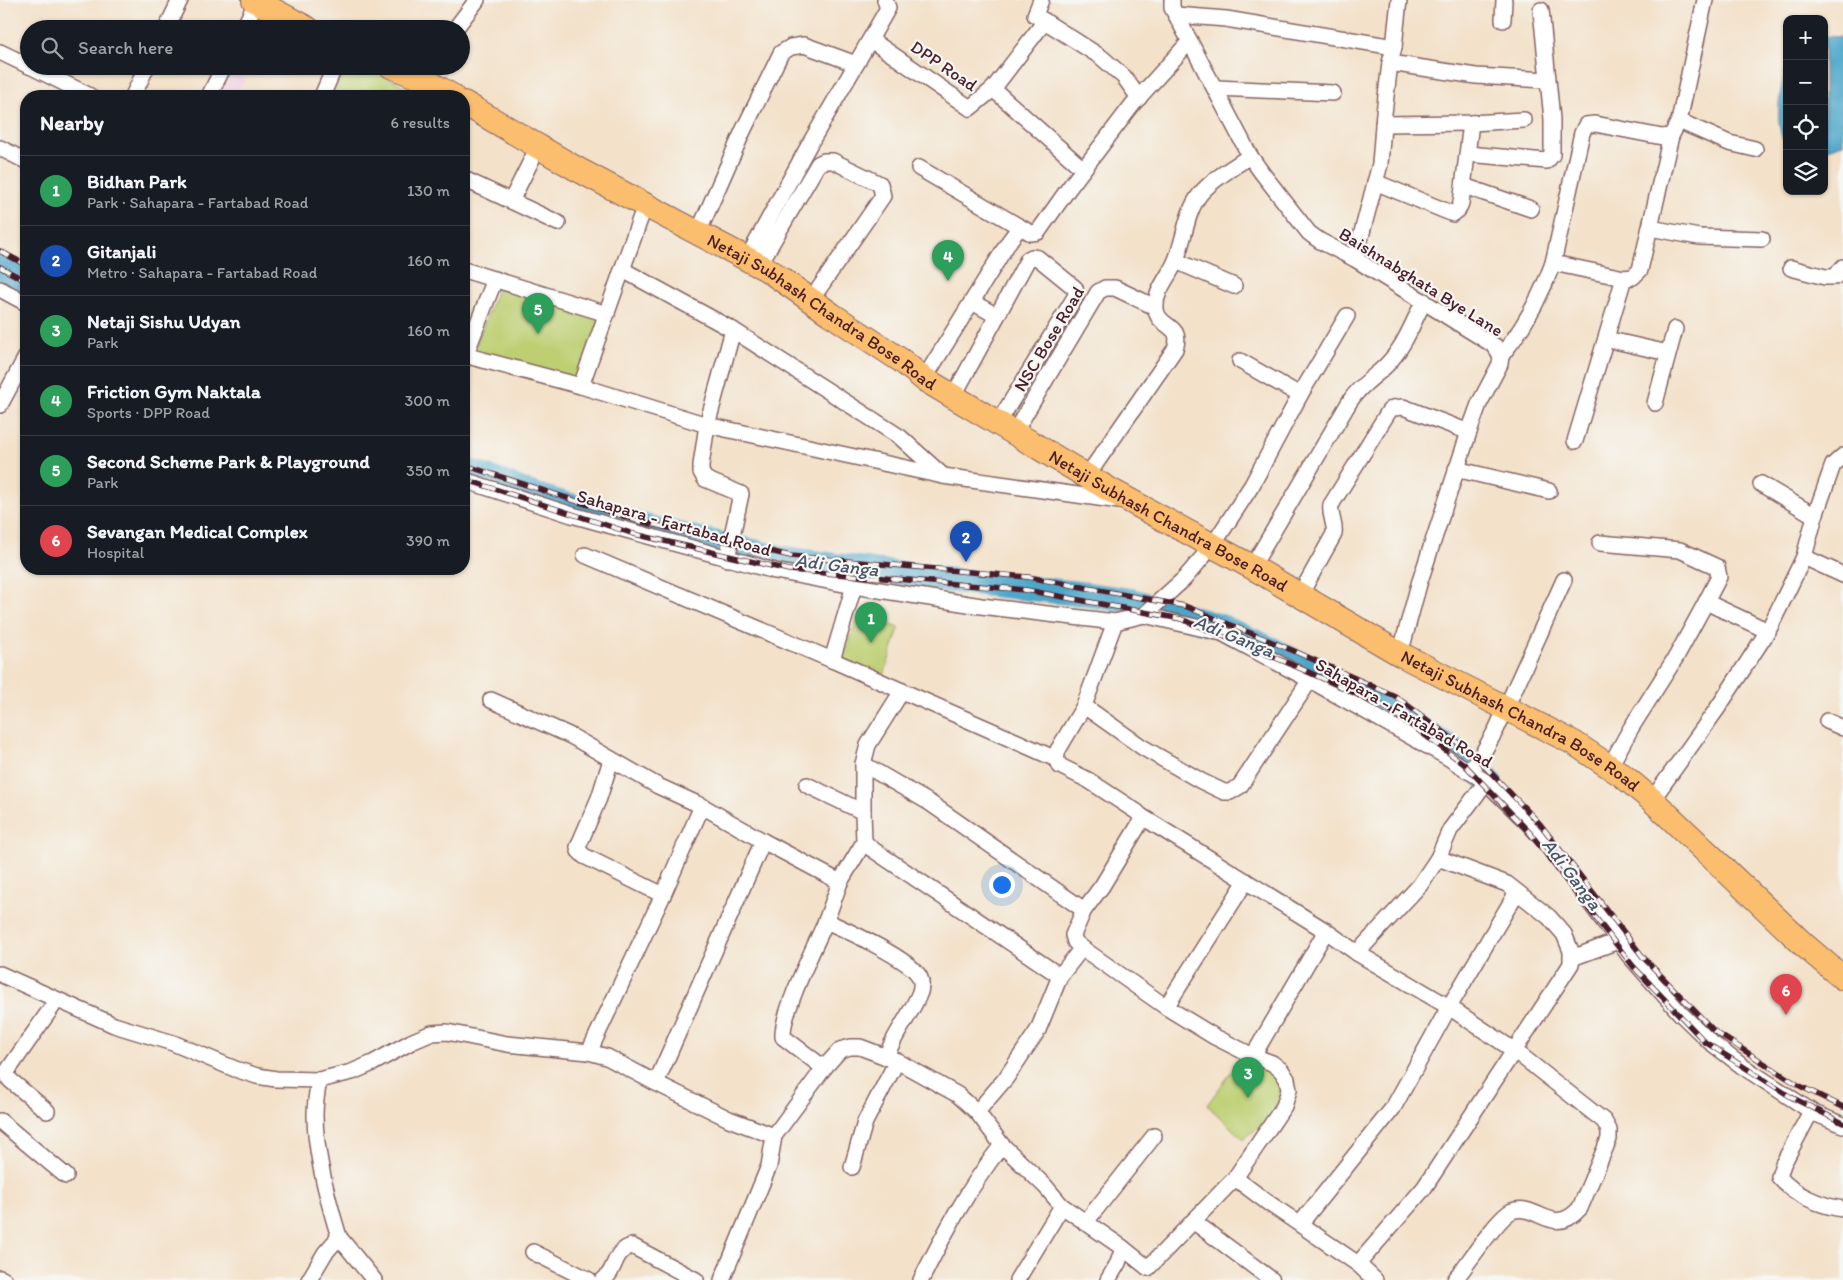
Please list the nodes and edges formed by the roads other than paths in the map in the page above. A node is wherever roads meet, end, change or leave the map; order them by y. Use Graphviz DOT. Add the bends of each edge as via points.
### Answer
graph roads {
  1 [pos="180,0"];
  2 [pos="885,0"];
  3 [pos="1041,0"];
  4 [pos="1172,0"];
  5 [pos="1399,0"];
  6 [pos="1504,0"];
  7 [pos="1705,0"];
  8 [pos="256,1"];
  9 [pos="471,2"];
  10 [pos="1541,10"];
  11 [pos="1176,15"];
  12 [pos="170,20"];
  13 [pos="247,20"];
  14 [pos="291,20"];
  15 [pos="460,20"];
  16 [pos="1503,20"];
  17 [pos="1044,21"];
  18 [pos="871,40"];
  19 [pos="1190,41"];
  20 [pos="1394,47"];
  21 [pos="0,52"];
  22 [pos="858,61"];
  23 [pos="20,62"];
  24 [pos="1390,64"];
  25 [pos="47,75"];
  26 [pos="144,75"];
  27 [pos="220,75"];
  28 [pos="330,75"];
  29 [pos="428,75"];
  30 [pos="1547,80"];
  31 [pos="1216,88"];
  32 [pos="993,89"];
  33 [pos="78,90"];
  34 [pos="136,90"];
  35 [pos="212,90"];
  36 [pos="324,90"];
  37 [pos="445,90"];
  38 [pos="1333,93"];
  39 [pos="1139,98"];
  40 [pos="470,106"];
  41 [pos="1524,120"];
  42 [pos="1679,121"];
  43 [pos="1470,123"];
  44 [pos="1383,124"];
  45 [pos="1671,136"];
  46 [pos="538,146"];
  47 [pos="0,148"];
  48 [pos="1755,148"];
  49 [pos="1468,154"];
  50 [pos="1250,156"];
  51 [pos="20,159"];
  52 [pos="919,168"];
  53 [pos="1083,169"];
  54 [pos="470,181"];
  55 [pos="1375,182"];
  56 [pos="1464,186"];
  57 [pos="511,201"];
  58 [pos="645,204"];
  59 [pos="1531,209"];
  60 [pos="558,223"];
  61 [pos="1020,227"];
  62 [pos="1650,228"];
  63 [pos="698,233"];
  64 [pos="1762,239"];
  65 [pos="1001,255"];
  66 [pos="1355,259"];
  67 [pos="1176,261"];
  68 [pos="753,262"];
  69 [pos="1553,262"];
  70 [pos="1843,267"];
  71 [pos="1023,268"];
  72 [pos="1791,268"];
  73 [pos="622,270"];
  74 [pos="470,272"];
  75 [pos="1624,278"];
  76 [pos="495,279"];
  77 [pos="1234,286"];
  78 [pos="0,288"];
  79 [pos="20,300"];
  80 [pos="811,300"];
  81 [pos="1424,301"];
  82 [pos="972,302"];
  83 [pos="1156,307"];
  84 [pos="607,314"];
  85 [pos="997,316"];
  86 [pos="1347,316"];
  87 [pos="1675,329"];
  88 [pos="733,330"];
  89 [pos="470,340"];
  90 [pos="1606,340"];
  91 [pos="1668,353"];
  92 [pos="1501,356"];
  93 [pos="470,357"];
  94 [pos="1240,361"];
  95 [pos="20,367"];
  96 [pos="924,379"];
  97 [pos="581,386"];
  98 [pos="1300,396"];
  99 [pos="953,397"];
  100 [pos="1655,403"];
  101 [pos="0,405"];
  102 [pos="707,426"];
  103 [pos="1006,428"];
  104 [pos="1469,432"];
  105 [pos="1575,441"];
  106 [pos="1843,456"];
  107 [pos="1456,469"];
  108 [pos="943,476"];
  109 [pos="1087,476"];
  110 [pos="470,482"];
  111 [pos="1761,484"];
  112 [pos="1549,491"];
  113 [pos="1134,503"];
  114 [pos="1815,516"];
  115 [pos="1600,543"];
  116 [pos="1212,545"];
  117 [pos="729,550"];
  118 [pos="585,555"];
  119 [pos="1804,557"];
  120 [pos="1252,567"];
  121 [pos="1843,575"];
  122 [pos="1564,580"];
  123 [pos="854,586"];
  124 [pos="1300,595"];
  125 [pos="1706,602"];
  126 [pos="1149,611"];
  127 [pos="1115,622"];
  128 [pos="1768,631"];
  129 [pos="1400,654"];
  130 [pos="832,660"];
  131 [pos="1310,680"];
  132 [pos="902,691"];
  133 [pos="491,700"];
  134 [pos="1084,706"];
  135 [pos="1507,707"];
  136 [pos="1827,721"];
  137 [pos="1843,728"];
  138 [pos="1056,759"];
  139 [pos="611,760"];
  140 [pos="863,764"];
  141 [pos="1610,766"];
  142 [pos="1467,771"];
  143 [pos="1486,782"];
  144 [pos="807,785"];
  145 [pos="1652,800"];
  146 [pos="702,806"];
  147 [pos="863,812"];
  148 [pos="1141,816"];
  149 [pos="763,841"];
  150 [pos="864,842"];
  151 [pos="1438,858"];
  152 [pos="1246,881"];
  153 [pos="840,882"];
  154 [pos="1517,892"];
  155 [pos="663,895"];
  156 [pos="1084,910"];
  157 [pos="826,922"];
  158 [pos="1326,931"];
  159 [pos="1618,941"];
  160 [pos="1082,948"];
  161 [pos="1357,953"];
  162 [pos="1572,958"];
  163 [pos="0,974"];
  164 [pos="1060,976"];
  165 [pos="1843,978"];
  166 [pos="57,1000"];
  167 [pos="1166,1007"];
  168 [pos="1449,1007"];
  169 [pos="1515,1051"];
  170 [pos="588,1052"];
  171 [pos="1253,1056"];
  172 [pos="892,1059"];
  173 [pos="824,1068"];
  174 [pos="319,1080"];
  175 [pos="656,1083"];
  176 [pos="47,1111"];
  177 [pos="977,1112"];
  178 [pos="1814,1113"];
  179 [pos="0,1121"];
  180 [pos="1843,1125"];
  181 [pos="774,1136"];
  182 [pos="1154,1136"];
  183 [pos="1002,1145"];
  184 [pos="852,1167"];
  185 [pos="66,1176"];
  186 [pos="1235,1178"];
  187 [pos="1062,1206"];
  188 [pos="1843,1209"];
  189 [pos="1193,1221"];
  190 [pos="1085,1223"];
  191 [pos="1300,1224"];
  192 [pos="339,1237"];
  193 [pos="1123,1248"];
  194 [pos="533,1252"];
  195 [pos="1358,1264"];
  196 [pos="1150,1274"];
  197 [pos="0,1278"];
  198 [pos="4,1280"];
  199 [pos="309,1280"];
  200 [pos="374,1280"];
  201 [pos="589,1280"];
  202 [pos="603,1280"];
  203 [pos="696,1280"];
  204 [pos="722,1280"];
  205 [pos="921,1280"];
  206 [pos="1017,1280"];
  207 [pos="1108,1280"];
  208 [pos="1272,1280"];
  209 [pos="1375,1280"];
  210 [pos="1456,1280"];
  1 -- 12 [label="street"];
  2 -- 18 [label="street" via="888,8"];
  3 -- 17 [label="street" via="1035,15"];
  4 -- 11 [label="street, Baishnabghata Bye Lane"];
  5 -- 20 [label="street"];
  6 -- 16 [label="street"];
  7 -- 42 [label="street"];
  8 -- 13 [label="street"];
  8 -- 14 [label="main road"];
  9 -- 15 [label="street"];
  10 -- 30 [label="street"];
  11 -- 19 [label="street, Baishnabghata Bye Lane"];
  11 -- 20 [label="street" via="1226,19"];
  17 -- 32 [label="street"];
  17 -- 39 [label="street" via="1101,57 1124,77"];
  18 -- 22 [label="street"];
  18 -- 32 [label="street, DPP Road" via="970,108"];
  19 -- 31 [label="street, Baishnabghata Bye Lane"];
  19 -- 39 [label="street"];
  20 -- 24 [label="street"];
  21 -- 23 [label="street"];
  22 -- 63 [label="street" via="856,64 804,45 791,46 781,53"];
  22 -- 68 [label="street" via="809,145"];
  24 -- 30 [label="street" via="1476,76"];
  24 -- 44 [label="street"];
  25 -- 33 [label="street"];
  26 -- 34 [label="street"];
  27 -- 35 [label="street"];
  28 -- 36 [label="street"];
  29 -- 37 [label="main road"];
  30 -- 49 [label="street" via="1552,155 1547,161"];
  31 -- 38 [label="street"];
  31 -- 50 [label="street, Baishnabghata Bye Lane"];
  32 -- 53 [label="street"];
  39 -- 53 [label="street"];
  40 -- 46 [label="main road, Netaji Subhash Chandra Bose Road"];
  41 -- 43 [label="street"];
  42 -- 45 [label="street"];
  42 -- 48 [label="street" via="1729,143"];
  43 -- 44 [label="street"];
  43 -- 49 [label="street"];
  44 -- 55 [label="street"];
  45 -- 62 [label="street"];
  45 -- 69 [label="street" via="1586,125"];
  46 -- 57 [label="street"];
  46 -- 58 [label="main road, Netaji Subhash Chandra Bose Road"];
  47 -- 51 [label="street"];
  49 -- 56 [label="street"];
  50 -- 66 [label="street, Baishnabghata Bye Lane" via="1309,232"];
  50 -- 67 [label="street" via="1202,192 1193,206"];
  52 -- 61 [label="street"];
  53 -- 61 [label="street" via="1038,232"];
  54 -- 57 [label="street"];
  55 -- 56 [label="street" via="1453,214 1461,203"];
  55 -- 66 [label="street"];
  56 -- 59 [label="street"];
  57 -- 60 [label="street"];
  58 -- 63 [label="main road, Netaji Subhash Chandra Bose Road"];
  58 -- 73 [label="street"];
  61 -- 65 [label="street"];
  62 -- 64 [label="street" via="1699,238"];
  62 -- 75 [label="street" via="1640,270 1633,277"];
  63 -- 68 [label="main road, Netaji Subhash Chandra Bose Road"];
  65 -- 71 [label="street"];
  65 -- 82 [label="street"];
  66 -- 81 [label="street, Baishnabghata Bye Lane"];
  67 -- 77 [label="street"];
  67 -- 83 [label="street" via="1159,292"];
  68 -- 80 [label="main road, Netaji Subhash Chandra Bose Road"];
  68 -- 80 [label="street" via="818,164 833,161 880,184 883,196"];
  69 -- 75 [label="street"];
  69 -- 92 [label="street" via="1523,328"];
  70 -- 72 [label="street" via="1835,277"];
  71 -- 85 [label="street"];
  71 -- 103 [label="street" via="1028,259 1038,258 1076,292"];
  73 -- 84 [label="street"];
  73 -- 88 [label="street"];
  74 -- 76 [label="street"];
  75 -- 90 [label="street"];
  76 -- 84 [label="street"];
  76 -- 89 [label="street"];
  78 -- 79 [label="street"];
  80 -- 96 [label="main road, Netaji Subhash Chandra Bose Road"];
  81 -- 92 [label="street, Baishnabghata Bye Lane" via="1496,346"];
  81 -- 120 [label="street" via="1399,350 1350,401"];
  82 -- 85 [label="street"];
  82 -- 96 [label="street"];
  83 -- 103 [label="street, NSC Bose Road" via="1115,288 1098,292"];
  83 -- 109 [label="street" via="1158,317 1176,332 1175,349"];
  84 -- 97 [label="street"];
  85 -- 99 [label="street"];
  86 -- 98 [label="street"];
  87 -- 91 [label="street"];
  88 -- 102 [label="street"];
  88 -- 108 [label="street" via="900,437"];
  90 -- 91 [label="street"];
  90 -- 105 [label="street"];
  91 -- 100 [label="street"];
  92 -- 104 [label="street, Baishnabghata Bye Lane"];
  93 -- 97 [label="street"];
  94 -- 98 [label="street"];
  95 -- 101 [label="street"];
  96 -- 99 [label="main road, Netaji Subhash Chandra Bose Road"];
  97 -- 102 [label="street"];
  98 -- 116 [label="street" via="1252,485"];
  99 -- 103 [label="main road, Netaji Subhash Chandra Bose Road"];
  102 -- 108 [label="street"];
  102 -- 117 [label="street" via="701,472 705,479 741,494"];
  103 -- 109 [label="main road, Netaji Subhash Chandra Bose Road"];
  104 -- 107 [label="street, Baishnabghata Bye Lane"];
  104 -- 124 [label="street" via="1403,407 1393,408 1331,505 1334,534"];
  106 -- 114 [label="street" via="1833,464"];
  107 -- 112 [label="street"];
  107 -- 129 [label="street, Baishnabghata Bye Lane" via="1418,584"];
  108 -- 113 [label="street"];
  109 -- 113 [label="main road, Netaji Subhash Chandra Bose Road"];
  110 -- 117 [label="street, Sahapara - Fartabad Road" via="572,515"];
  111 -- 114 [label="street"];
  113 -- 116 [label="main road, Netaji Subhash Chandra Bose Road"];
  114 -- 119 [label="street"];
  115 -- 125 [label="street" via="1680,550 1717,567 1719,577"];
  116 -- 120 [label="main road, Netaji Subhash Chandra Bose Road"];
  116 -- 126 [label="street" via="1184,579"];
  117 -- 123 [label="street, Sahapara - Fartabad Road" via="775,571"];
  118 -- 130 [label="street"];
  119 -- 121 [label="street"];
  119 -- 128 [label="street"];
  120 -- 124 [label="main road, Netaji Subhash Chandra Bose Road"];
  122 -- 135 [label="street"];
  123 -- 127 [label="street, Sahapara - Fartabad Road"];
  123 -- 130 [label="street"];
  124 -- 129 [label="main road, Netaji Subhash Chandra Bose Road"];
  125 -- 128 [label="street"];
  125 -- 141 [label="street"];
  126 -- 127 [label="street, Sahapara - Fartabad Road"];
  126 -- 131 [label="street, Sahapara - Fartabad Road" via="1222,633"];
  127 -- 134 [label="street"];
  128 -- 145 [label="street"];
  129 -- 135 [label="main road, Netaji Subhash Chandra Bose Road"];
  130 -- 132 [label="street"];
  131 -- 134 [label="street" via="1240,786 1230,792 1201,781 1142,747"];
  131 -- 142 [label="street, Sahapara - Fartabad Road"];
  132 -- 138 [label="street"];
  132 -- 140 [label="street" via="868,746"];
  133 -- 139 [label="street" via="571,736"];
  134 -- 138 [label="street"];
  135 -- 141 [label="main road, Netaji Subhash Chandra Bose Road" via="1574,742"];
  135 -- 142 [label="street" via="1477,763"];
  136 -- 137 [label="street"];
  138 -- 148 [label="street" via="1060,766 1088,780"];
  139 -- 146 [label="street"];
  139 -- 155 [label="street" via="599,798 581,837 579,851"];
  140 -- 147 [label="street"];
  140 -- 156 [label="street" via="930,803"];
  141 -- 145 [label="main road, Netaji Subhash Chandra Bose Road"];
  142 -- 143 [label="street, Sahapara - Fartabad Road"];
  143 -- 151 [label="street" via="1450,830"];
  143 -- 159 [label="street, Sahapara - Fartabad Road" via="1544,841"];
  144 -- 147 [label="street"];
  145 -- 165 [label="main road, Netaji Subhash Chandra Bose Road"];
  146 -- 149 [label="street"];
  146 -- 155 [label="street"];
  147 -- 150 [label="street"];
  148 -- 152 [label="street"];
  148 -- 156 [label="street" via="1137,829"];
  149 -- 153 [label="street"];
  149 -- 175 [label="street"];
  150 -- 153 [label="street"];
  150 -- 164 [label="street"];
  151 -- 154 [label="street" via="1507,884"];
  151 -- 161 [label="street" via="1420,885"];
  152 -- 158 [label="street"];
  152 -- 167 [label="street"];
  153 -- 157 [label="street"];
  154 -- 162 [label="street" via="1549,916 1564,934"];
  154 -- 168 [label="street"];
  155 -- 170 [label="street"];
  156 -- 160 [label="street" via="1073,936"];
  157 -- 172 [label="street" via="872,943 913,968 920,977 920,991 890,1044"];
  157 -- 173 [label="street" via="783,1029 783,1037"];
  158 -- 161 [label="street"];
  158 -- 171 [label="street"];
  159 -- 162 [label="street"];
  159 -- 178 [label="street, Sahapara - Fartabad Road" via="1680,1013 1709,1041"];
  160 -- 164 [label="street"];
  160 -- 167 [label="street"];
  161 -- 168 [label="street"];
  162 -- 169 [label="street"];
  163 -- 166 [label="street"];
  164 -- 177 [label="street" via="1038,1030 1006,1078"];
  166 -- 174 [label="street" via="114,1025 173,1043 257,1076 276,1080"];
  166 -- 176 [label="street" via="6,1073"];
  167 -- 171 [label="street" via="1215,1038"];
  168 -- 169 [label="street"];
  168 -- 191 [label="street" via="1393,1108"];
  169 -- 195 [label="street" via="1424,1188"];
  169 -- 210 [label="street" via="1604,1121 1609,1139 1580,1208 1573,1216 1549,1220 1524,1210 1512,1211 1502,1219"];
  170 -- 174 [label="street" via="507,1044 440,1032 411,1042 373,1064"];
  170 -- 175 [label="street" via="607,1057"];
  171 -- 186 [label="street" via="1281,1070 1289,1090 1284,1106"];
  172 -- 173 [label="street" via="850,1046 840,1050"];
  172 -- 177 [label="street" via="942,1086"];
  172 -- 184 [label="street" via="865,1122"];
  173 -- 181 [label="street"];
  174 -- 192 [label="street" via="315,1115 319,1154"];
  175 -- 181 [label="street"];
  177 -- 183 [label="street"];
  178 -- 180 [label="street, Sahapara - Fartabad Road"];
  178 -- 188 [label="street" via="1808,1117 1779,1176 1806,1198"];
  179 -- 185 [label="street"];
  181 -- 204 [label="street" via="768,1166"];
  182 -- 190 [label="street"];
  183 -- 187 [label="street"];
  183 -- 205 [label="street" via="959,1207"];
  186 -- 189 [label="street"];
  186 -- 191 [label="street"];
  187 -- 190 [label="street"];
  187 -- 206 [label="street"];
  189 -- 196 [label="street"];
  189 -- 208 [label="street"];
  190 -- 193 [label="street"];
  191 -- 195 [label="street"];
  192 -- 199 [label="street"];
  192 -- 200 [label="street"];
  193 -- 196 [label="street"];
  193 -- 207 [label="street"];
  194 -- 201 [label="street"];
  195 -- 209 [label="street"];
  197 -- 198 [label="street"];
  202 -- 203 [label="street" via="610,1273 617,1256 624,1248 632,1246"];
}
